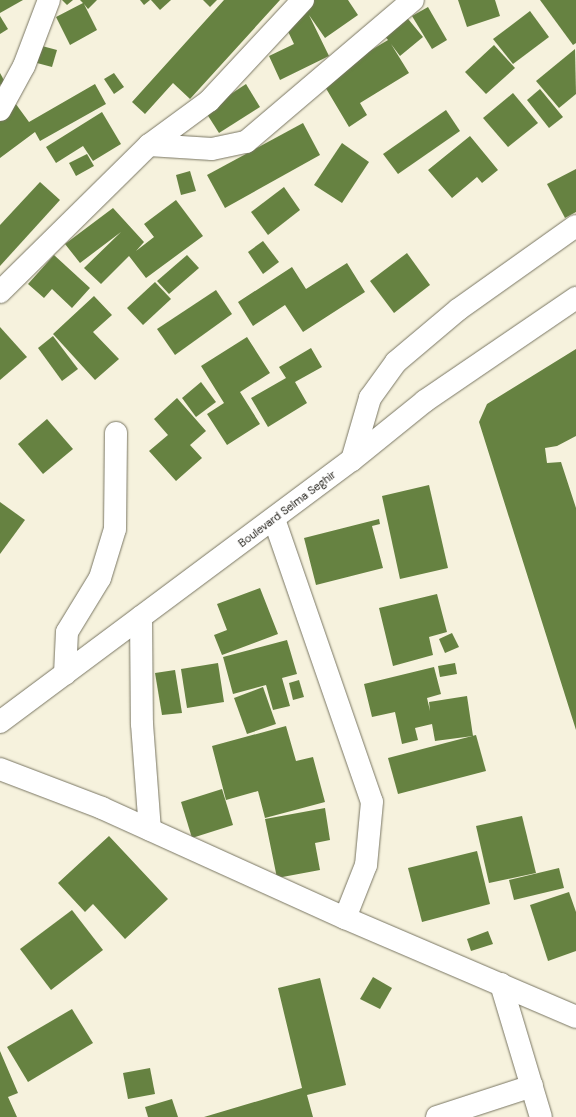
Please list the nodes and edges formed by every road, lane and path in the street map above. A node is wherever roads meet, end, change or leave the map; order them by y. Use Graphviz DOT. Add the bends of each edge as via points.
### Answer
graph roads {
  1 [pos="49,0"];
  2 [pos="303,0"];
  3 [pos="412,0"];
  4 [pos="0,110"];
  5 [pos="149,145"];
  6 [pos="576,226"];
  7 [pos="0,292"];
  8 [pos="576,298"];
  9 [pos="116,433"];
  10 [pos="352,460"];
  11 [pos="274,519"];
  12 [pos="141,618"];
  13 [pos="65,674"];
  14 [pos="0,722"];
  15 [pos="0,769"];
  16 [pos="150,830"];
  17 [pos="345,918"];
  18 [pos="501,984"];
  19 [pos="576,1017"];
  20 [pos="532,1086"];
  21 [pos="437,1117"];
  22 [pos="541,1117"];
  1 -- 4 [label="street" via="24,66"];
  2 -- 5 [label="street" via="209,101"];
  3 -- 5 [label="street" via="246,142 212,149"];
  5 -- 7 [label="street"];
  6 -- 10 [label="street" via="459,309 396,362 370,398"];
  8 -- 10 [label="street, Boulevard Selma Seghir" via="425,401"];
  9 -- 13 [label="street" via="114,529 100,578 67,632"];
  10 -- 11 [label="street, Boulevard Selma Seghir"];
  11 -- 12 [label="street, Boulevard Selma Seghir"];
  11 -- 17 [label="street" via="372,802 366,865"];
  12 -- 13 [label="street, Boulevard Selma Seghir"];
  12 -- 16 [label="street" via="142,724"];
  13 -- 14 [label="street, Boulevard Selma Seghir"];
  15 -- 16 [label="street"];
  16 -- 17 [label="street"];
  17 -- 18 [label="street"];
  18 -- 19 [label="street"];
  18 -- 20 [label="street"];
  20 -- 21 [label="street"];
  20 -- 22 [label="street"];
}
